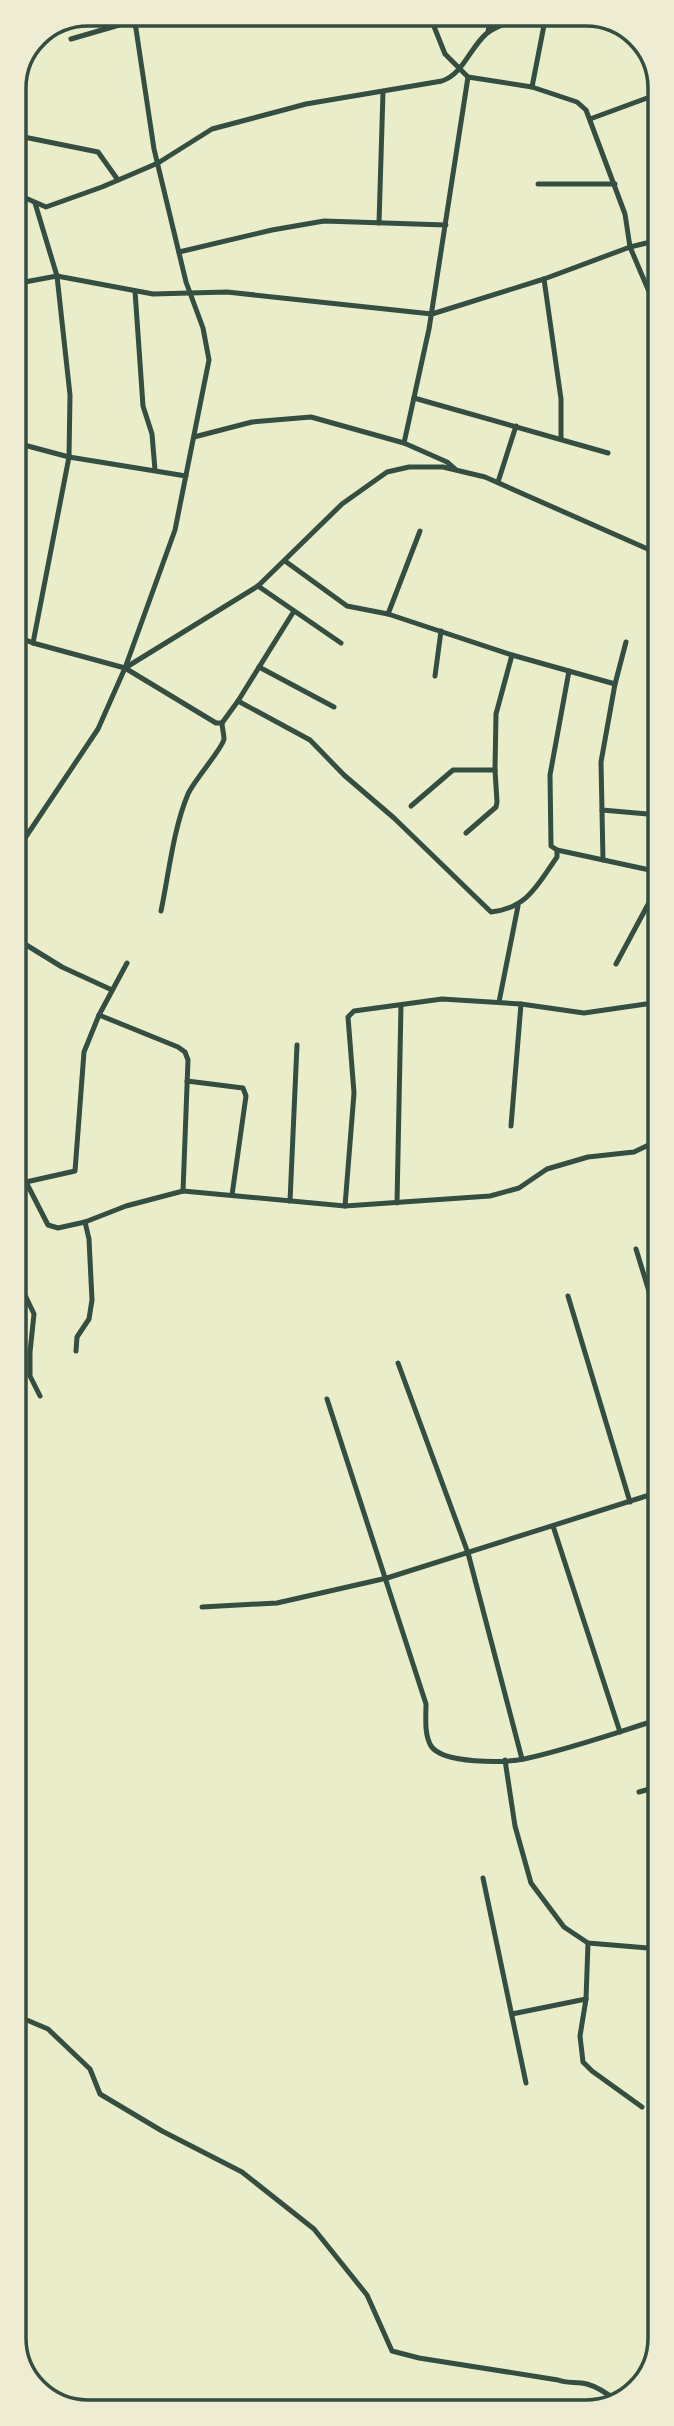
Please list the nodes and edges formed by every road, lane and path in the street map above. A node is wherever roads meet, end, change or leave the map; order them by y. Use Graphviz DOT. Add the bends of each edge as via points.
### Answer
graph roads {
  1 [pos="107,26"];
  2 [pos="134,26"];
  3 [pos="434,26"];
  4 [pos="489,26"];
  5 [pos="502,26"];
  6 [pos="543,26"];
  7 [pos="488,32"];
  8 [pos="71,39"];
  9 [pos="459,68"];
  10 [pos="468,76"];
  11 [pos="532,87"];
  12 [pos="383,92"];
  13 [pos="648,98"];
  14 [pos="590,119"];
  15 [pos="26,137"];
  16 [pos="158,163"];
  17 [pos="118,180"];
  18 [pos="538,184"];
  19 [pos="615,184"];
  20 [pos="26,198"];
  21 [pos="35,202"];
  22 [pos="380,223"];
  23 [pos="446,225"];
  24 [pos="648,243"];
  25 [pos="630,247"];
  26 [pos="179,252"];
  27 [pos="57,276"];
  28 [pos="544,279"];
  29 [pos="26,282"];
  30 [pos="648,289"];
  31 [pos="135,291"];
  32 [pos="190,293"];
  33 [pos="432,314"];
  34 [pos="414,398"];
  35 [pos="516,426"];
  36 [pos="194,437"];
  37 [pos="561,439"];
  38 [pos="404,443"];
  39 [pos="26,446"];
  40 [pos="608,453"];
  41 [pos="69,457"];
  42 [pos="155,470"];
  43 [pos="457,470"];
  44 [pos="186,476"];
  45 [pos="498,482"];
  46 [pos="420,531"];
  47 [pos="648,549"];
  48 [pos="285,561"];
  49 [pos="258,586"];
  50 [pos="294,611"];
  51 [pos="388,614"];
  52 [pos="441,631"];
  53 [pos="26,640"];
  54 [pos="626,642"];
  55 [pos="33,643"];
  56 [pos="341,643"];
  57 [pos="512,655"];
  58 [pos="259,667"];
  59 [pos="125,668"];
  60 [pos="569,671"];
  61 [pos="435,676"];
  62 [pos="615,684"];
  63 [pos="238,701"];
  64 [pos="334,707"];
  65 [pos="222,723"];
  66 [pos="495,770"];
  67 [pos="411,806"];
  68 [pos="602,810"];
  69 [pos="648,814"];
  70 [pos="466,833"];
  71 [pos="26,836"];
  72 [pos="557,850"];
  73 [pos="603,860"];
  74 [pos="648,870"];
  75 [pos="648,904"];
  76 [pos="518,906"];
  77 [pos="161,911"];
  78 [pos="26,946"];
  79 [pos="127,963"];
  80 [pos="615,964"];
  81 [pos="112,990"];
  82 [pos="499,1002"];
  83 [pos="401,1004"];
  84 [pos="521,1004"];
  85 [pos="648,1004"];
  86 [pos="99,1015"];
  87 [pos="297,1045"];
  88 [pos="187,1081"];
  89 [pos="511,1126"];
  90 [pos="648,1145"];
  91 [pos="26,1182"];
  92 [pos="183,1191"];
  93 [pos="232,1195"];
  94 [pos="290,1201"];
  95 [pos="397,1203"];
  96 [pos="345,1206"];
  97 [pos="85,1222"];
  98 [pos="636,1249"];
  99 [pos="648,1288"];
  100 [pos="568,1296"];
  101 [pos="26,1297"];
  102 [pos="76,1351"];
  103 [pos="398,1363"];
  104 [pos="40,1396"];
  105 [pos="327,1399"];
  106 [pos="648,1496"];
  107 [pos="630,1502"];
  108 [pos="553,1526"];
  109 [pos="468,1553"];
  110 [pos="387,1578"];
  111 [pos="202,1607"];
  112 [pos="648,1723"];
  113 [pos="620,1732"];
  114 [pos="522,1759"];
  115 [pos="505,1760"];
  116 [pos="648,1789"];
  117 [pos="639,1792"];
  118 [pos="483,1878"];
  119 [pos="588,1943"];
  120 [pos="648,1948"];
  121 [pos="586,1999"];
  122 [pos="512,2014"];
  123 [pos="26,2020"];
  124 [pos="526,2083"];
  125 [pos="642,2107"];
  126 [pos="608,2395"];
  1 -- 8 [label="street"];
  2 -- 16 [label="street"];
  3 -- 9 [label="street" via="445,54"];
  4 -- 7 [label="street"];
  5 -- 7 [label="street"];
  6 -- 11 [label="street"];
  7 -- 9 [label="street"];
  9 -- 10 [label="street"];
  9 -- 12 [label="street" via="442,81"];
  10 -- 11 [label="street"];
  10 -- 23 [label="street"];
  11 -- 14 [label="street" via="577,102"];
  12 -- 16 [label="street" via="306,104 212,129"];
  12 -- 22 [label="street"];
  13 -- 14 [label="street"];
  14 -- 19 [label="street"];
  15 -- 17 [label="street" via="98,152"];
  16 -- 17 [label="street"];
  16 -- 26 [label="street"];
  17 -- 21 [label="street" via="46,207"];
  18 -- 19 [label="street"];
  19 -- 25 [label="street"];
  20 -- 21 [label="street"];
  21 -- 27 [label="street"];
  22 -- 23 [label="street"];
  22 -- 26 [label="street" via="324,221"];
  23 -- 33 [label="street"];
  24 -- 25 [label="street"];
  25 -- 28 [label="street"];
  25 -- 30 [label="street"];
  26 -- 32 [label="street"];
  27 -- 29 [label="street"];
  27 -- 31 [label="street"];
  27 -- 41 [label="street" via="71,395"];
  28 -- 33 [label="street"];
  28 -- 37 [label="street" via="561,399"];
  31 -- 32 [label="street"];
  31 -- 42 [label="street" via="143,406 152,434"];
  32 -- 33 [label="street" via="227,292"];
  32 -- 36 [label="street" via="209,360"];
  33 -- 34 [label="street"];
  34 -- 35 [label="street"];
  34 -- 38 [label="street"];
  35 -- 37 [label="street"];
  35 -- 45 [label="street"];
  36 -- 38 [label="street" via="252,422 312,417"];
  36 -- 44 [label="street"];
  37 -- 40 [label="street"];
  38 -- 43 [label="street"];
  39 -- 41 [label="street"];
  41 -- 42 [label="street"];
  41 -- 55 [label="street"];
  42 -- 44 [label="street"];
  43 -- 45 [label="street"];
  43 -- 48 [label="street" via="409,467 387,472 342,504"];
  44 -- 59 [label="street" via="175,530"];
  45 -- 47 [label="street"];
  46 -- 51 [label="street"];
  48 -- 49 [label="street"];
  48 -- 51 [label="street" via="347,606"];
  49 -- 50 [label="street"];
  49 -- 59 [label="street"];
  50 -- 56 [label="street"];
  50 -- 58 [label="street"];
  51 -- 52 [label="street"];
  52 -- 57 [label="street"];
  52 -- 61 [label="street"];
  53 -- 55 [label="street"];
  54 -- 62 [label="street"];
  55 -- 59 [label="street"];
  57 -- 60 [label="street"];
  57 -- 66 [label="street" via="496,714"];
  58 -- 63 [label="street"];
  58 -- 64 [label="street"];
  59 -- 65 [label="street"];
  59 -- 71 [label="street" via="97,729"];
  60 -- 62 [label="street"];
  60 -- 72 [label="street" via="550,775 551,846"];
  62 -- 68 [label="street" via="601,762"];
  63 -- 65 [label="street"];
  63 -- 76 [label="street" via="310,740 491,912"];
  65 -- 77 [label="street" via="221,747 190,790 181,812"];
  66 -- 67 [label="street" via="450,771"];
  66 -- 70 [label="street" via="496,807"];
  68 -- 69 [label="street"];
  68 -- 73 [label="street"];
  72 -- 73 [label="street"];
  72 -- 76 [label="street" via="557,857"];
  73 -- 74 [label="street"];
  75 -- 80 [label="street"];
  76 -- 82 [label="street"];
  78 -- 81 [label="street"];
  79 -- 81 [label="street"];
  81 -- 86 [label="street"];
  82 -- 83 [label="street" via="442,999"];
  82 -- 84 [label="street"];
  83 -- 95 [label="street"];
  83 -- 96 [label="street" via="362,1008 348,1017 354,1093"];
  84 -- 85 [label="street" via="584,1013"];
  84 -- 89 [label="street"];
  86 -- 88 [label="street" via="185,1052"];
  86 -- 91 [label="street" via="84,1052 75,1171"];
  87 -- 94 [label="street"];
  88 -- 92 [label="street"];
  88 -- 93 [label="street" via="243,1088 246,1096"];
  90 -- 95 [label="street" via="547,1169 519,1188 490,1196"];
  91 -- 97 [label="street" via="48,1225 58,1228"];
  92 -- 93 [label="street"];
  92 -- 97 [label="street"];
  93 -- 94 [label="street"];
  94 -- 96 [label="street"];
  95 -- 96 [label="street"];
  97 -- 102 [label="street" via="92,1300"];
  98 -- 99 [label="street"];
  100 -- 107 [label="street"];
  101 -- 104 [label="street" via="34,1314 30,1376"];
  103 -- 109 [label="street"];
  105 -- 110 [label="street"];
  106 -- 107 [label="street"];
  107 -- 108 [label="street"];
  108 -- 109 [label="street"];
  108 -- 113 [label="street"];
  109 -- 110 [label="street"];
  109 -- 114 [label="street"];
  110 -- 111 [label="street" via="277,1603"];
  110 -- 115 [label="street" via="426,1704 426,1734 432,1748 442,1756"];
  112 -- 113 [label="street"];
  113 -- 114 [label="street"];
  114 -- 115 [label="street"];
  115 -- 119 [label="street" via="514,1826 531,1883 564,1927"];
  116 -- 117 [label="street"];
  118 -- 122 [label="street"];
  119 -- 120 [label="street"];
  119 -- 121 [label="street"];
  121 -- 122 [label="street"];
  121 -- 125 [label="street" via="580,2036 583,2062"];
  122 -- 124 [label="street"];
  123 -- 126 [label="street" via="48,2029 90,2069 100,2094 242,2172 314,2229 367,2295 392,2351 584,2383"];
}
